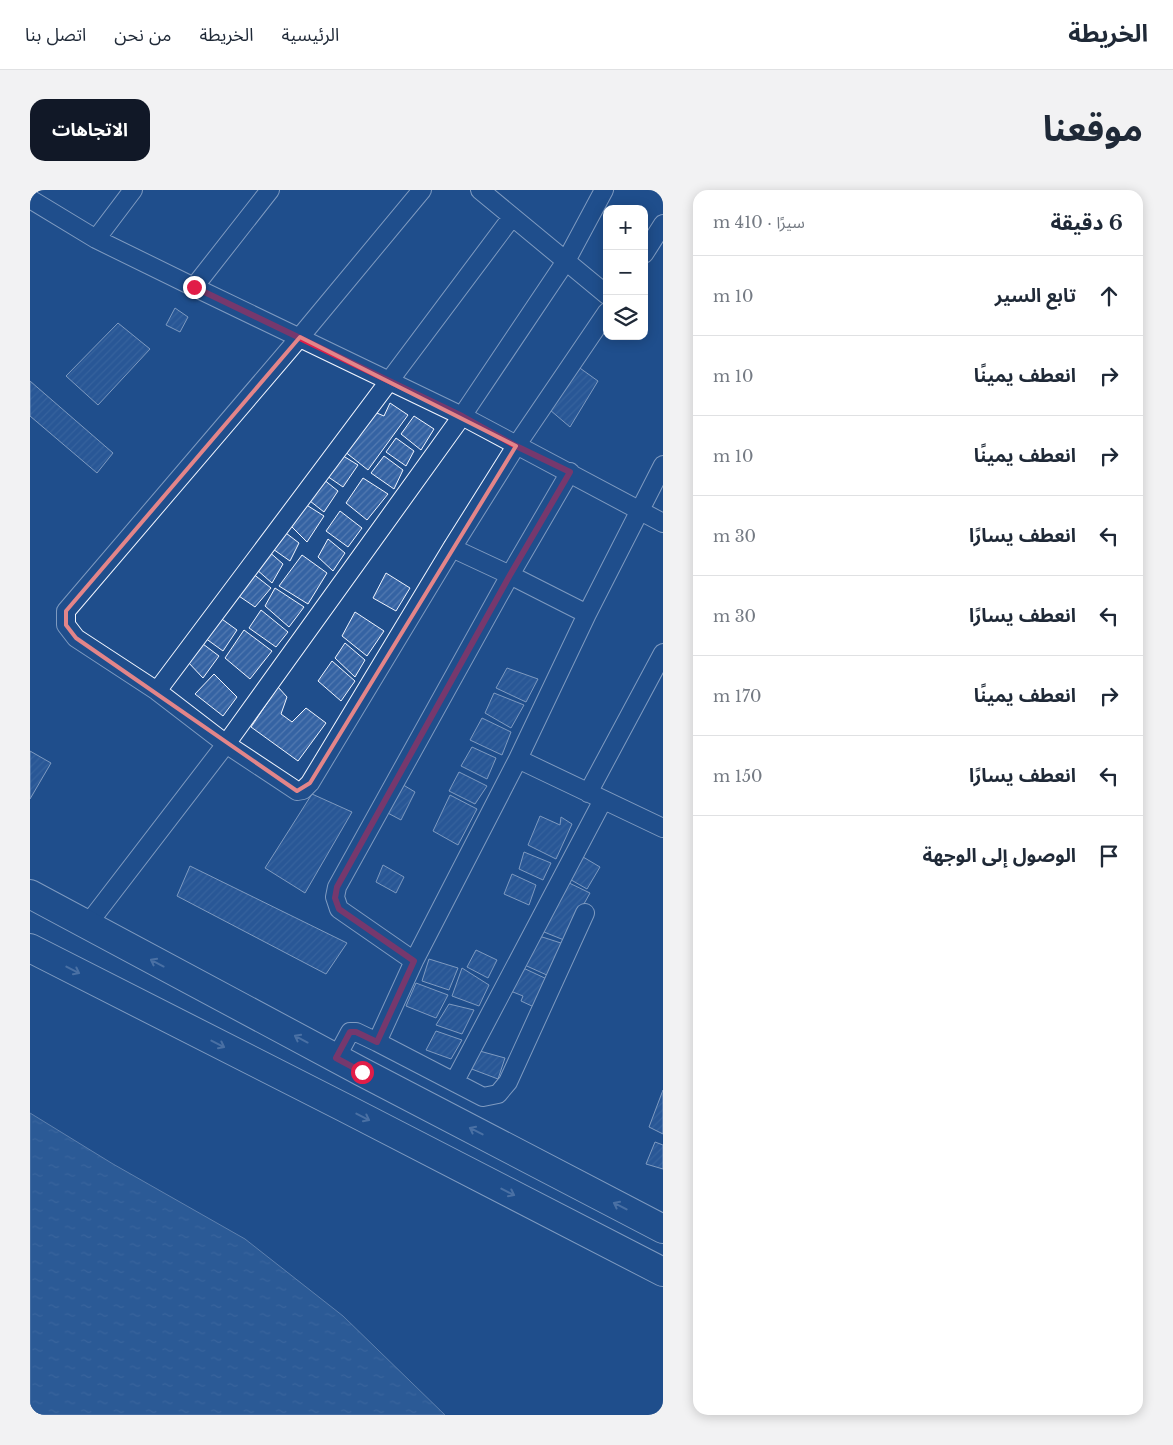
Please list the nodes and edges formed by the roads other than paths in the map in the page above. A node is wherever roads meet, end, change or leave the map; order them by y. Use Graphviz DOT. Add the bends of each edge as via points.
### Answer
graph roads {
  1 [pos="133,190"];
  2 [pos="270,190"];
  3 [pos="422,190"];
  4 [pos="480,190"];
  5 [pos="604,190"];
  6 [pos="30,198"];
  7 [pos="512,217"];
  8 [pos="663,224"];
  9 [pos="96,239"];
  10 [pos="647,250"];
  11 [pos="566,261"];
  12 [pos="194,287"];
  13 [pos="603,292"];
  14 [pos="603,318"];
  15 [pos="300,337"];
  16 [pos="389,381"];
  17 [pos="462,416"];
  18 [pos="516,446"];
  19 [pos="663,465"];
  20 [pos="570,472"];
  21 [pos="640,511"];
  22 [pos="663,523"];
  23 [pos="452,548"];
  24 [pos="510,575"];
  25 [pos="587,614"];
  26 [pos="663,653"];
  27 [pos="157,691"];
  28 [pos="226,744"];
  29 [pos="518,759"];
  30 [pos="596,796"];
  31 [pos="663,828"];
  32 [pos="30,894"];
  33 [pos="585,913"];
  34 [pos="87,925"];
  35 [pos="30,948"];
  36 [pos="414,961"];
  37 [pos="377,1042"];
  38 [pos="336,1058"];
  39 [pos="456,1083"];
  40 [pos="663,1229"];
  41 [pos="663,1272"];
  1 -- 9 [label="street"];
  2 -- 12 [label="street"];
  3 -- 15 [label="street"];
  4 -- 7 [label="street"];
  5 -- 11 [label="street"];
  6 -- 9 [label="street"];
  7 -- 11 [label="street"];
  7 -- 16 [label="street"];
  8 -- 10 [label="street"];
  9 -- 12 [label="street"];
  11 -- 13 [label="street"];
  11 -- 17 [label="street"];
  12 -- 15 [label="street"];
  14 -- 18 [label="street"];
  15 -- 16 [label="street"];
  15 -- 27 [label="street" via="66,611 66,625 76,638"];
  16 -- 17 [label="street"];
  16 -- 27 [label="street"];
  17 -- 18 [label="street"];
  17 -- 28 [label="street"];
  18 -- 20 [label="street"];
  18 -- 23 [label="street"];
  19 -- 21 [label="street"];
  20 -- 21 [label="street"];
  20 -- 24 [label="street"];
  21 -- 22 [label="street"];
  21 -- 25 [label="street"];
  23 -- 24 [label="street"];
  23 -- 28 [label="street" via="303,790 297,791"];
  24 -- 25 [label="street"];
  24 -- 36 [label="street" via="337,887 335,898 339,909"];
  25 -- 29 [label="street"];
  26 -- 30 [label="street"];
  27 -- 28 [label="street"];
  28 -- 34 [label="street"];
  29 -- 30 [label="street"];
  29 -- 36 [label="street"];
  30 -- 31 [label="street"];
  30 -- 39 [label="street"];
  32 -- 34 [label="main road"];
  33 -- 39 [label="street" via="508,1082 498,1094 483,1097"];
  38 -- 34 [label="main road, one-way"];
  35 -- 41 [label="main road, one-way"];
  36 -- 37 [label="street"];
  37 -- 38 [label="street" via="350,1032"];
  37 -- 39 [label="street"];
  40 -- 38 [label="main road, one-way"];
}
